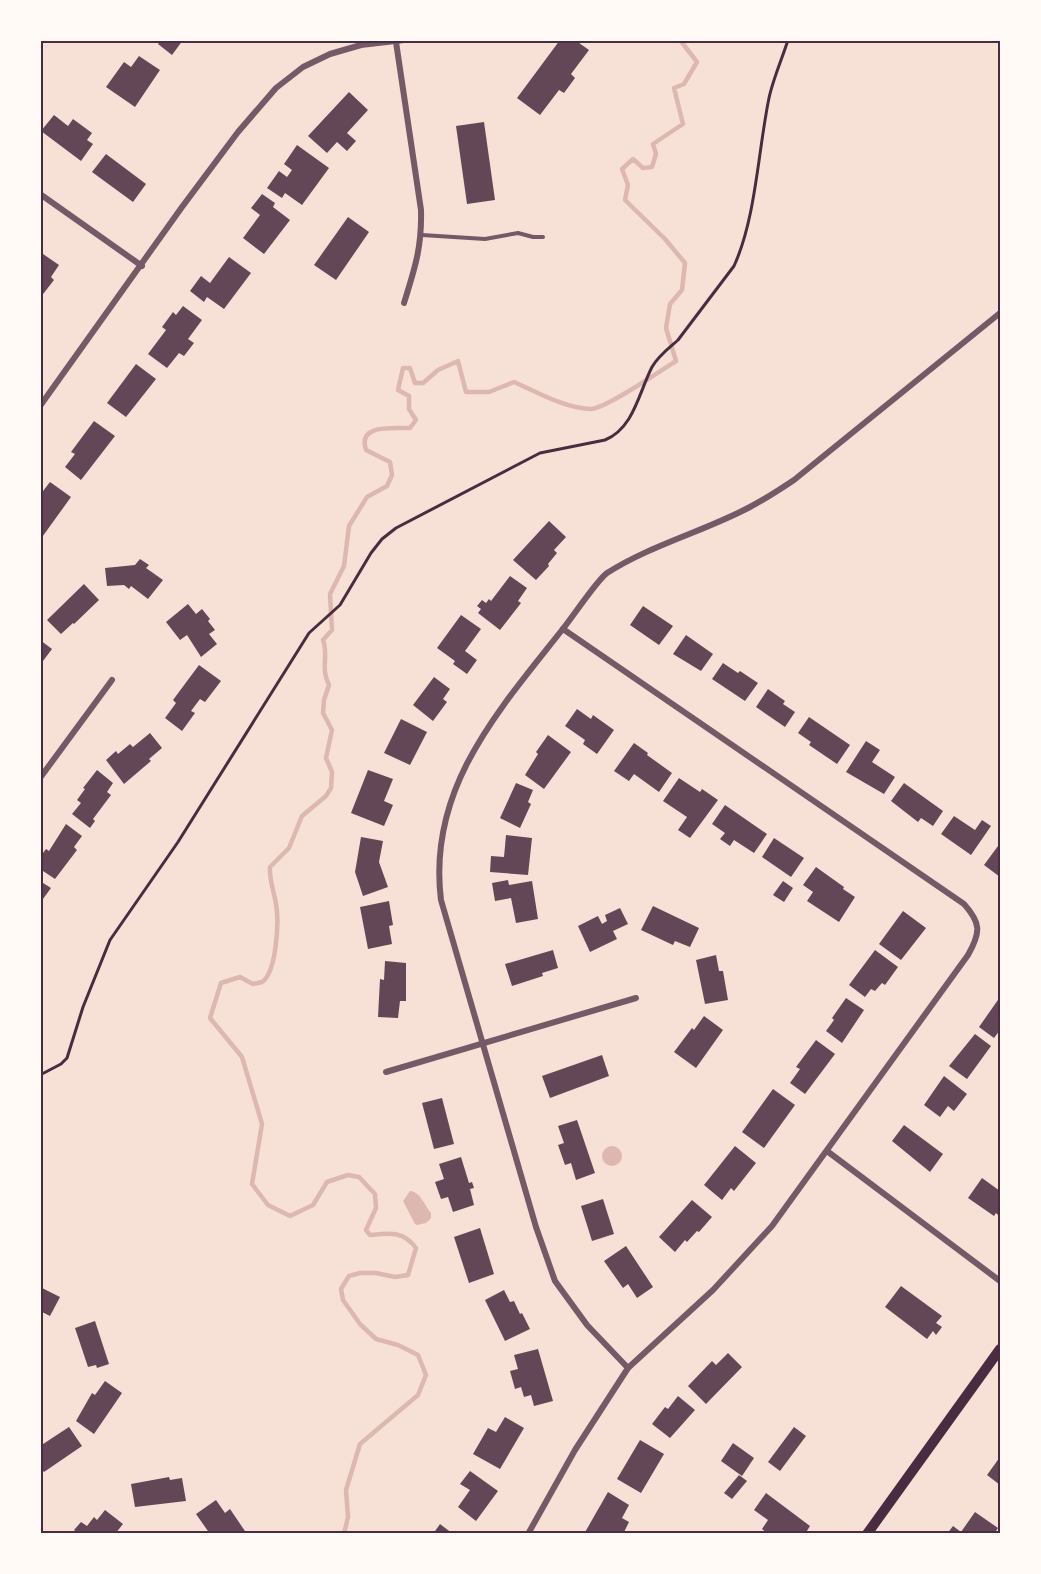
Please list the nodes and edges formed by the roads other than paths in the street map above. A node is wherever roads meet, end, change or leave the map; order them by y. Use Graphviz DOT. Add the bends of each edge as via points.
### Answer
graph roads {
  1 [pos="404,40"];
  2 [pos="396,42"];
  3 [pos="40,194"];
  4 [pos="422,235"];
  5 [pos="543,237"];
  6 [pos="142,266"];
  7 [pos="404,303"];
  8 [pos="1000,313"];
  9 [pos="40,406"];
  10 [pos="563,629"];
  11 [pos="112,680"];
  12 [pos="40,778"];
  13 [pos="636,998"];
  14 [pos="482,1042"];
  15 [pos="386,1072"];
  16 [pos="827,1151"];
  17 [pos="1000,1281"];
  18 [pos="1000,1349"];
  19 [pos="628,1368"];
  20 [pos="528,1533"];
  21 [pos="867,1533"];
  1 -- 2 [label="street"];
  2 -- 4 [label="street"];
  2 -- 6 [label="street" via="361,45 330,54 276,88 238,132"];
  3 -- 6 [label="street"];
  4 -- 5 [label="lane" via="485,239 518,233"];
  4 -- 7 [label="street"];
  6 -- 9 [label="street"];
  8 -- 10 [label="street" via="794,480 746,509 668,542 605,575"];
  10 -- 14 [label="street" via="467,761 442,833 438,878 441,900"];
  10 -- 16 [label="street" via="964,904 974,915 978,932 968,955"];
  11 -- 12 [label="street"];
  13 -- 14 [label="street"];
  14 -- 15 [label="street"];
  14 -- 19 [label="street" via="555,1281 587,1325"];
  16 -- 17 [label="street"];
  16 -- 19 [label="street" via="744,1258"];
  18 -- 21 [label="main road"];
  19 -- 20 [label="street"];
}
